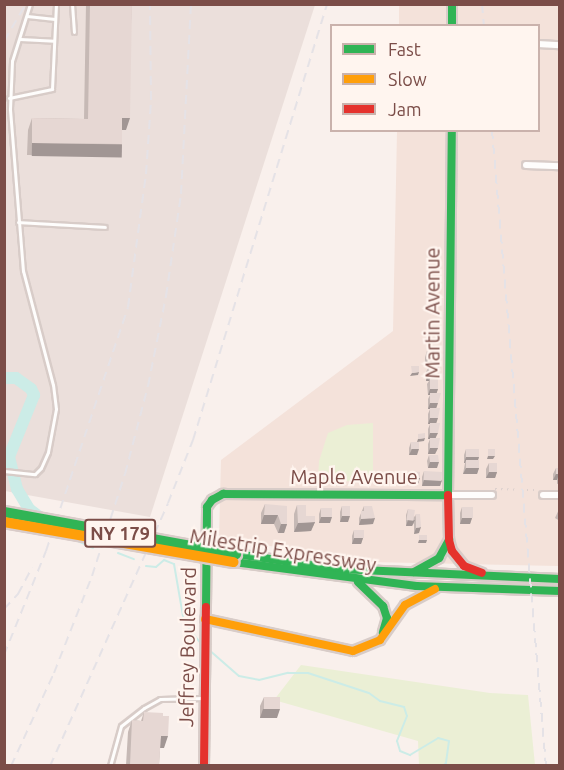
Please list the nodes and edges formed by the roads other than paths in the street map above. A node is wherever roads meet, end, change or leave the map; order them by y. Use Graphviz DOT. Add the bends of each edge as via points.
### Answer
graph roads {
  1 [pos="30,4"];
  2 [pos="56,4"];
  3 [pos="72,4"];
  4 [pos="453,4"];
  5 [pos="27,15"];
  6 [pos="55,19"];
  7 [pos="452,24"];
  8 [pos="74,32"];
  9 [pos="20,39"];
  10 [pos="54,41"];
  11 [pos="540,45"];
  12 [pos="560,45"];
  13 [pos="9,98"];
  14 [pos="452,132"];
  15 [pos="526,165"];
  16 [pos="560,166"];
  17 [pos="18,222"];
  18 [pos="105,227"];
  19 [pos="6,471"];
  20 [pos="540,492"];
  21 [pos="448,495"];
  22 [pos="492,495"];
  23 [pos="560,495"];
  24 [pos="216,496"];
  25 [pos="4,512"];
  26 [pos="4,522"];
  27 [pos="449,540"];
  28 [pos="235,558"];
  29 [pos="411,574"];
  30 [pos="499,578"];
  31 [pos="560,579"];
  32 [pos="355,580"];
  33 [pos="438,588"];
  34 [pos="560,591"];
  35 [pos="206,620"];
  36 [pos="380,640"];
  37 [pos="205,698"];
  38 [pos="110,765"];
  39 [pos="204,765"];
  1 -- 5 [label="lane"];
  2 -- 6 [label="lane"];
  3 -- 8 [label="lane"];
  4 -- 7 [label="main road"];
  5 -- 6 [label="lane"];
  5 -- 9 [label="lane"];
  6 -- 10 [label="lane"];
  9 -- 10 [label="lane"];
  9 -- 13 [label="lane" via="12,61"];
  10 -- 13 [label="lane" via="52,89"];
  11 -- 12 [label="street"];
  13 -- 17 [label="lane"];
  14 -- 21 [label="main road, Martin Avenue"];
  15 -- 16 [label="street"];
  17 -- 18 [label="lane"];
  17 -- 19 [label="lane" via="23,270 56,409 41,468 35,474"];
  20 -- 23 [label="street"];
  21 -- 22 [label="street, Maple Avenue"];
  21 -- 24 [label="main road, Maple Avenue"];
  21 -- 27 [label="main road, Martin Avenue"];
  24 -- 35 [label="main road, Jeffrey Boulevard" via="207,507"];
  25 -- 28 [label="main road, Milestrip Expressway / NY 179, bridge"];
  26 -- 28 [label="main road, Milestrip Expressway / NY 179, bridge"];
  27 -- 29 [label="main road" via="435,562"];
  27 -- 30 [label="main road" via="454,555 464,566"];
  28 -- 29 [label="main road, Milestrip Expressway / NY 179"];
  28 -- 32 [label="main road, Milestrip Expressway / NY 179"];
  29 -- 30 [label="main road, Milestrip Expressway / NY 179"];
  30 -- 31 [label="main road, Milestrip Expressway / NY 179"];
  32 -- 33 [label="main road, Milestrip Expressway / NY 179"];
  32 -- 36 [label="main road" via="383,606 387,618"];
  33 -- 34 [label="main road, Milestrip Expressway / NY 179"];
  33 -- 36 [label="main road" via="405,606"];
  35 -- 36 [label="main road" via="343,651 360,650"];
  35 -- 37 [label="main road, Jeffrey Boulevard"];
  37 -- 38 [label="lane" via="160,699 144,708 121,726"];
  37 -- 39 [label="main road, Jeffrey Boulevard"];
}
